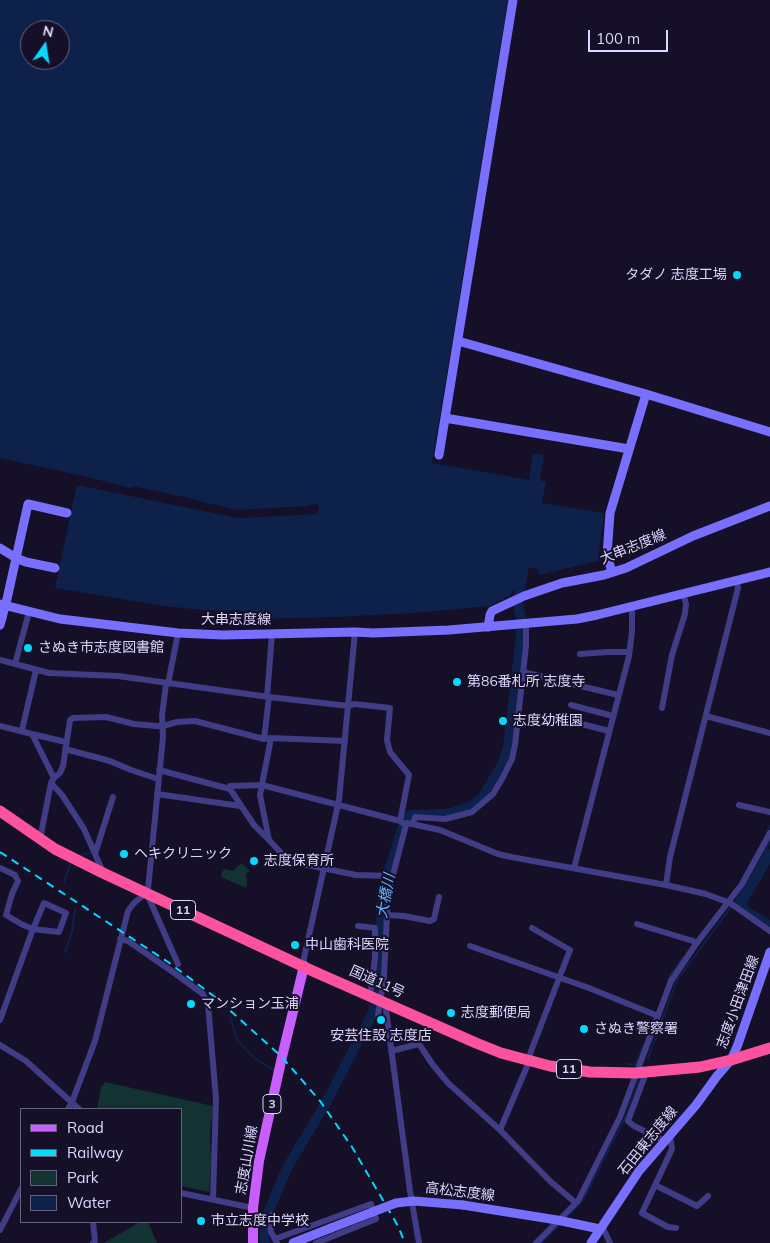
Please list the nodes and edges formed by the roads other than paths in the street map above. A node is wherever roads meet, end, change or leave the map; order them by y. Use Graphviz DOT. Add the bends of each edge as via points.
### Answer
graph roads {
  1 [pos="513,0"];
  2 [pos="458,341"];
  3 [pos="646,394"];
  4 [pos="445,418"];
  5 [pos="770,432"];
  6 [pos="629,449"];
  7 [pos="439,455"];
  8 [pos="770,506"];
  9 [pos="67,513"];
  10 [pos="0,548"];
  11 [pos="16,558"];
  12 [pos="55,568"];
  13 [pos="612,572"];
  14 [pos="770,572"];
  15 [pos="737,580"];
  16 [pos="683,593"];
  17 [pos="3,605"];
  18 [pos="632,607"];
  19 [pos="29,612"];
  20 [pos="523,623"];
  21 [pos="0,625"];
  22 [pos="488,627"];
  23 [pos="355,632"];
  24 [pos="178,633"];
  25 [pos="272,634"];
  26 [pos="629,652"];
  27 [pos="580,654"];
  28 [pos="0,660"];
  29 [pos="15,664"];
  30 [pos="36,670"];
  31 [pos="522,672"];
  32 [pos="167,684"];
  33 [pos="618,695"];
  34 [pos="268,697"];
  35 [pos="571,705"];
  36 [pos="349,706"];
  37 [pos="662,708"];
  38 [pos="613,716"];
  39 [pos="706,716"];
  40 [pos="574,722"];
  41 [pos="0,726"];
  42 [pos="163,726"];
  43 [pos="22,730"];
  44 [pos="609,731"];
  45 [pos="770,733"];
  46 [pos="32,734"];
  47 [pos="267,738"];
  48 [pos="345,741"];
  49 [pos="66,742"];
  50 [pos="65,749"];
  51 [pos="159,770"];
  52 [pos="158,779"];
  53 [pos="52,780"];
  54 [pos="262,785"];
  55 [pos="230,789"];
  56 [pos="157,794"];
  57 [pos="113,797"];
  58 [pos="338,804"];
  59 [pos="739,805"];
  60 [pos="240,806"];
  61 [pos="0,811"];
  62 [pos="770,812"];
  63 [pos="406,823"];
  64 [pos="770,832"];
  65 [pos="40,839"];
  66 [pos="269,840"];
  67 [pos="95,854"];
  68 [pos="0,868"];
  69 [pos="325,868"];
  70 [pos="574,868"];
  71 [pos="103,873"];
  72 [pos="392,876"];
  73 [pos="666,885"];
  74 [pos="146,893"];
  75 [pos="439,897"];
  76 [pos="729,902"];
  77 [pos="387,915"];
  78 [pos="637,924"];
  79 [pos="358,926"];
  80 [pos="532,928"];
  81 [pos="33,929"];
  82 [pos="770,931"];
  83 [pos="120,939"];
  84 [pos="696,944"];
  85 [pos="470,946"];
  86 [pos="770,952"];
  87 [pos="178,964"];
  88 [pos="304,966"];
  89 [pos="559,977"];
  90 [pos="377,999"];
  91 [pos="378,1015"];
  92 [pos="658,1016"];
  93 [pos="0,1020"];
  94 [pos="0,1046"];
  95 [pos="770,1048"];
  96 [pos="391,1051"];
  97 [pos="731,1060"];
  98 [pos="529,1061"];
  99 [pos="641,1073"];
  100 [pos="72,1102"];
  101 [pos="69,1108"];
  102 [pos="78,1108"];
  103 [pos="500,1130"];
  104 [pos="668,1138"];
  105 [pos="655,1185"];
  106 [pos="20,1191"];
  107 [pos="182,1193"];
  108 [pos="708,1196"];
  109 [pos="213,1199"];
  110 [pos="576,1203"];
  111 [pos="253,1208"];
  112 [pos="349,1212"];
  113 [pos="273,1214"];
  114 [pos="557,1220"];
  115 [pos="93,1223"];
  116 [pos="601,1227"];
  117 [pos="354,1228"];
  118 [pos="676,1228"];
  119 [pos="0,1230"];
  120 [pos="276,1241"];
  121 [pos="93,1243"];
  122 [pos="253,1243"];
  123 [pos="293,1243"];
  124 [pos="316,1243"];
  125 [pos="420,1243"];
  126 [pos="536,1243"];
  127 [pos="591,1243"];
  128 [pos="610,1243"];
  1 -- 2 [label="main road"];
  2 -- 3 [label="main road"];
  2 -- 4 [label="main road"];
  3 -- 5 [label="main road"];
  3 -- 6 [label="main road"];
  4 -- 6 [label="main road"];
  4 -- 7 [label="main road"];
  6 -- 13 [label="main road" via="610,513 607,555"];
  8 -- 13 [label="main road, 大串志度線"];
  9 -- 11 [label="main road" via="28,504"];
  10 -- 11 [label="main road"];
  11 -- 12 [label="main road"];
  11 -- 17 [label="main road"];
  13 -- 22 [label="main road, 大串志度線" via="562,583 524,596 492,611"];
  14 -- 15 [label="main road, 大串志度線"];
  15 -- 16 [label="main road, 大串志度線"];
  15 -- 39 [label="street" via="738,588"];
  16 -- 18 [label="main road, 大串志度線"];
  16 -- 37 [label="street" via="685,614 672,655"];
  17 -- 19 [label="main road, 大串志度線"];
  17 -- 21 [label="main road"];
  18 -- 20 [label="main road, 大串志度線" via="577,619"];
  18 -- 26 [label="street"];
  19 -- 24 [label="main road, 大串志度線"];
  19 -- 29 [label="street"];
  20 -- 22 [label="main road, 大串志度線"];
  20 -- 31 [label="street"];
  22 -- 23 [label="main road, 大串志度線"];
  23 -- 25 [label="main road, 大串志度線"];
  23 -- 36 [label="street"];
  24 -- 25 [label="main road, 大串志度線"];
  24 -- 32 [label="street"];
  25 -- 34 [label="street"];
  26 -- 27 [label="street"];
  26 -- 33 [label="street"];
  28 -- 29 [label="street"];
  29 -- 30 [label="street"];
  30 -- 32 [label="street" via="118,676"];
  30 -- 43 [label="street"];
  31 -- 33 [label="street"];
  31 -- 63 [label="street" via="512,760 493,794 472,812 445,819 415,818"];
  32 -- 34 [label="street"];
  32 -- 42 [label="street"];
  33 -- 38 [label="street"];
  34 -- 36 [label="street"];
  34 -- 47 [label="street"];
  35 -- 38 [label="street"];
  36 -- 48 [label="street"];
  36 -- 63 [label="street" via="390,708 386,740 390,752 409,774"];
  38 -- 44 [label="street"];
  39 -- 45 [label="street"];
  39 -- 73 [label="street" via="670,857"];
  40 -- 44 [label="street"];
  41 -- 43 [label="street"];
  42 -- 47 [label="street" via="195,721"];
  42 -- 49 [label="street" via="106,718 73,718"];
  42 -- 51 [label="street"];
  43 -- 46 [label="street"];
  44 -- 70 [label="street"];
  46 -- 49 [label="street"];
  46 -- 53 [label="street"];
  47 -- 48 [label="street"];
  47 -- 54 [label="street"];
  48 -- 58 [label="street"];
  49 -- 50 [label="street"];
  50 -- 52 [label="street"];
  50 -- 53 [label="street" via="63,766"];
  51 -- 52 [label="street"];
  51 -- 55 [label="street"];
  52 -- 56 [label="street"];
  53 -- 65 [label="street"];
  53 -- 67 [label="street"];
  54 -- 55 [label="street" via="230,786"];
  54 -- 58 [label="street"];
  54 -- 66 [label="street" via="260,795"];
  55 -- 60 [label="street"];
  56 -- 60 [label="street"];
  56 -- 74 [label="street"];
  57 -- 67 [label="street"];
  58 -- 63 [label="street"];
  58 -- 69 [label="street"];
  59 -- 62 [label="street"];
  60 -- 66 [label="street"];
  61 -- 65 [label="highway, 国道11号 / 11"];
  63 -- 70 [label="street" via="440,830 498,854"];
  63 -- 72 [label="street"];
  64 -- 76 [label="street"];
  65 -- 71 [label="highway, 国道11号 / 11"];
  66 -- 69 [label="street" via="284,856 298,863"];
  67 -- 71 [label="street"];
  68 -- 81 [label="street" via="15,875 18,881 6,914"];
  69 -- 72 [label="street" via="356,875"];
  69 -- 88 [label="street"];
  70 -- 73 [label="street"];
  71 -- 74 [label="highway, 国道11号 / 11"];
  72 -- 77 [label="street"];
  73 -- 76 [label="street"];
  74 -- 83 [label="street" via="128,911"];
  74 -- 87 [label="street"];
  74 -- 88 [label="highway, 国道11号 / 11"];
  75 -- 77 [label="street" via="434,919 430,921"];
  76 -- 82 [label="street"];
  76 -- 84 [label="street"];
  77 -- 90 [label="street" via="384,977"];
  78 -- 84 [label="street"];
  79 -- 90 [label="street" via="375,928"];
  80 -- 89 [label="street" via="570,950"];
  81 -- 81 [label="street" via="59,932 66,913 44,903"];
  81 -- 93 [label="street"];
  83 -- 100 [label="street" via="95,1041"];
  83 -- 109 [label="street" via="128,941 173,972 202,994 208,1004 216,1099"];
  84 -- 92 [label="street" via="674,976"];
  85 -- 89 [label="street"];
  86 -- 97 [label="main road, 志度小田津田線"];
  88 -- 90 [label="highway, 国道11号 / 11"];
  88 -- 111 [label="main road, 志度山川線 / 3" via="262,1151"];
  89 -- 92 [label="street"];
  89 -- 98 [label="street"];
  90 -- 91 [label="street"];
  90 -- 96 [label="street"];
  90 -- 98 [label="highway, 国道11号 / 11" via="476,1043"];
  92 -- 99 [label="street"];
  94 -- 100 [label="street" via="26,1061"];
  95 -- 97 [label="highway, 国道11号 / 11"];
  96 -- 103 [label="street" via="419,1044 448,1083"];
  96 -- 125 [label="street"];
  97 -- 99 [label="highway, 国道11号 / 11"];
  97 -- 104 [label="main road, 石田東志度線"];
  98 -- 99 [label="highway, 国道11号 / 11" via="590,1072"];
  98 -- 103 [label="street"];
  99 -- 104 [label="street" via="628,1121"];
  99 -- 110 [label="street"];
  100 -- 101 [label="street"];
  100 -- 102 [label="street"];
  103 -- 110 [label="street"];
  104 -- 105 [label="street" via="672,1149"];
  104 -- 116 [label="main road, 石田東志度線" via="639,1171"];
  105 -- 108 [label="street" via="697,1206"];
  105 -- 118 [label="street" via="642,1214"];
  106 -- 119 [label="street"];
  107 -- 109 [label="street"];
  109 -- 111 [label="street"];
  110 -- 114 [label="street"];
  111 -- 122 [label="main road, 志度山川線 / 3"];
  112 -- 117 [label="street"];
  112 -- 117 [label="street" via="371,1204 376,1219"];
  112 -- 120 [label="street"];
  113 -- 120 [label="street" via="270,1224"];
  114 -- 116 [label="main road, 高松志度線"];
  114 -- 123 [label="main road, 高松志度線, bridge" via="414,1201 396,1203"];
  114 -- 126 [label="street"];
  115 -- 121 [label="street"];
  116 -- 127 [label="main road, 石田東志度線"];
  116 -- 128 [label="street"];
  117 -- 124 [label="street"];
}
